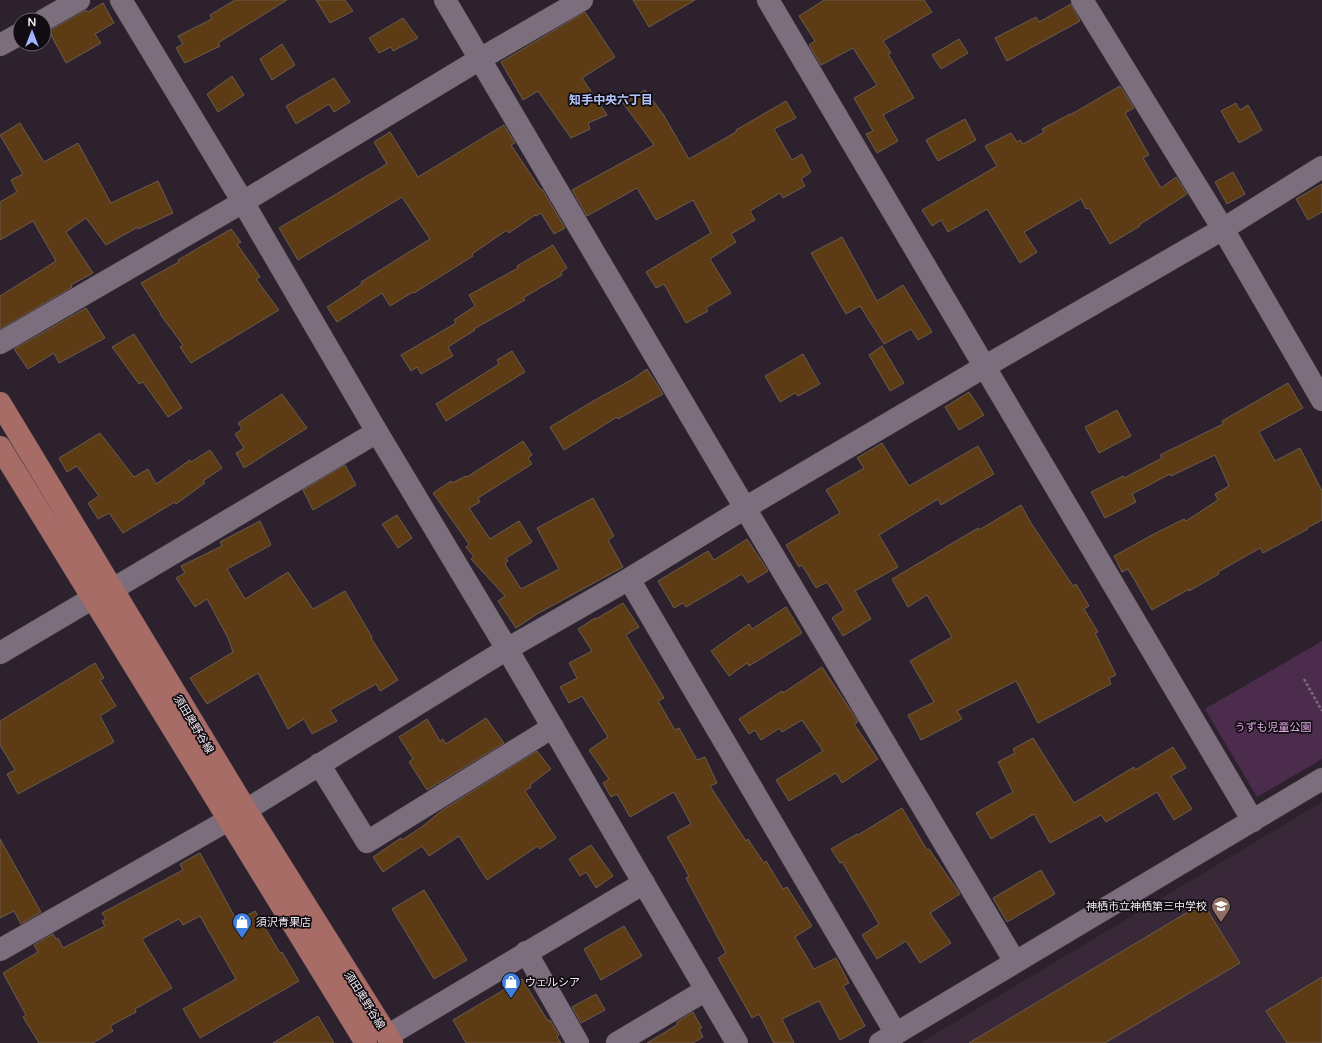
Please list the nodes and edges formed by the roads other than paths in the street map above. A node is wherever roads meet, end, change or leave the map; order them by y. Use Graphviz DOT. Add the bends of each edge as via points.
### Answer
graph roads {
  1 [pos="79,0"];
  2 [pos="121,0"];
  3 [pos="445,0"];
  4 [pos="582,0"];
  5 [pos="768,0"];
  6 [pos="1082,0"];
  7 [pos="52,15"];
  8 [pos="12,38"];
  9 [pos="0,45"];
  10 [pos="480,59"];
  11 [pos="1322,167"];
  12 [pos="243,202"];
  13 [pos="1223,229"];
  14 [pos="0,343"];
  15 [pos="984,367"];
  16 [pos="1322,400"];
  17 [pos="0,403"];
  18 [pos="377,432"];
  19 [pos="0,447"];
  20 [pos="745,508"];
  21 [pos="629,579"];
  22 [pos="113,589"];
  23 [pos="93,598"];
  24 [pos="507,649"];
  25 [pos="0,653"];
  26 [pos="553,728"];
  27 [pos="319,764"];
  28 [pos="1322,780"];
  29 [pos="237,814"];
  30 [pos="1253,821"];
  31 [pos="644,883"];
  32 [pos="0,950"];
  33 [pos="526,952"];
  34 [pos="1015,962"];
  35 [pos="706,990"];
  36 [pos="888,1038"];
  37 [pos="390,1039"];
  38 [pos="366,1043"];
  39 [pos="578,1043"];
  40 [pos="617,1043"];
  41 [pos="737,1043"];
  1 -- 7 [label="street"];
  2 -- 12 [label="street"];
  3 -- 10 [label="street"];
  4 -- 10 [label="street"];
  5 -- 15 [label="street"];
  6 -- 13 [label="street"];
  8 -- 9 [label="street"];
  10 -- 12 [label="street"];
  10 -- 20 [label="street"];
  11 -- 13 [label="street"];
  12 -- 14 [label="street"];
  12 -- 18 [label="street"];
  13 -- 15 [label="street"];
  13 -- 16 [label="street"];
  15 -- 20 [label="street"];
  15 -- 30 [label="street"];
  17 -- 22 [label="main road, 須田奥野谷線"];
  18 -- 22 [label="street"];
  18 -- 24 [label="street"];
  19 -- 23 [label="main road, 須田奥野谷線"];
  20 -- 21 [label="street"];
  20 -- 34 [label="street"];
  21 -- 24 [label="street"];
  21 -- 36 [label="street"];
  22 -- 29 [label="main road, 須田奥野谷線"];
  23 -- 25 [label="street"];
  23 -- 29 [label="main road, 須田奥野谷線"];
  24 -- 26 [label="street"];
  24 -- 27 [label="street"];
  26 -- 27 [label="street" via="367,842"];
  26 -- 31 [label="street"];
  27 -- 29 [label="street"];
  28 -- 30 [label="street"];
  29 -- 32 [label="street"];
  29 -- 37 [label="main road, 須田奥野谷線"];
  29 -- 38 [label="main road, 須田奥野谷線"];
  30 -- 34 [label="street"];
  31 -- 33 [label="street"];
  31 -- 35 [label="street"];
  33 -- 37 [label="street"];
  33 -- 39 [label="street"];
  34 -- 36 [label="street"];
  35 -- 40 [label="street"];
  35 -- 41 [label="street"];
}
